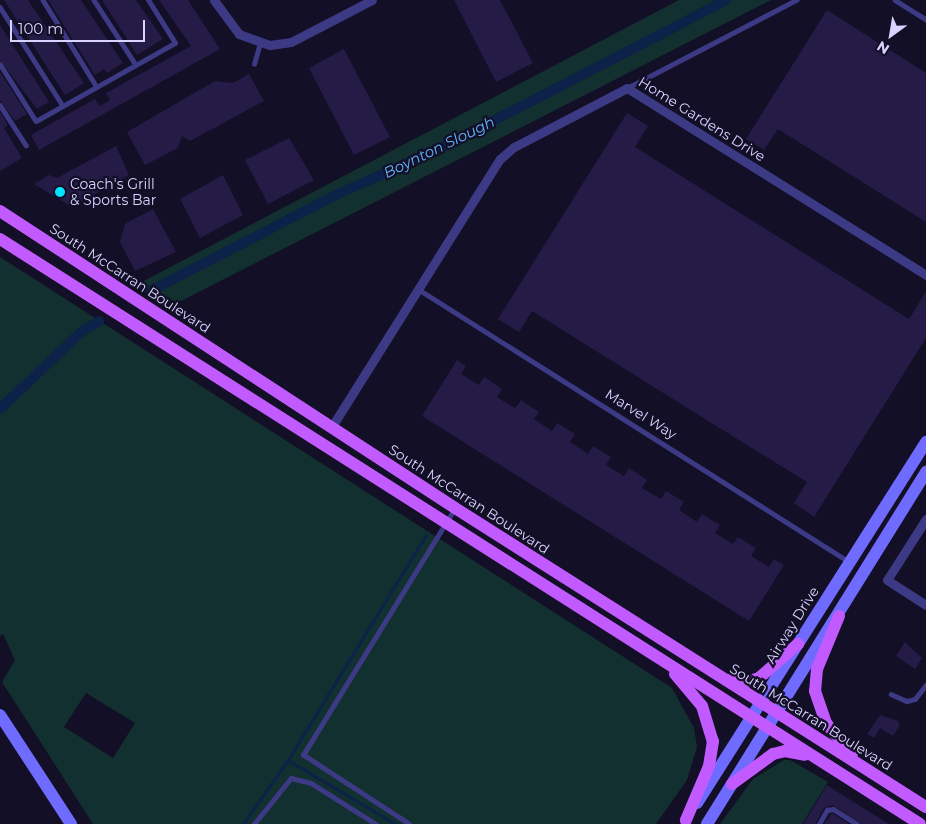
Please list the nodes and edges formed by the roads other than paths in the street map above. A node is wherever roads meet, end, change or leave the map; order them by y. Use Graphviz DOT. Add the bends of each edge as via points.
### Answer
graph roads {
  1 [pos="43,0"];
  2 [pos="94,0"];
  3 [pos="148,0"];
  4 [pos="214,0"];
  5 [pos="372,0"];
  6 [pos="796,0"];
  7 [pos="896,0"];
  8 [pos="0,7"];
  9 [pos="926,19"];
  10 [pos="260,44"];
  11 [pos="0,64"];
  12 [pos="254,64"];
  13 [pos="136,65"];
  14 [pos="97,87"];
  15 [pos="627,88"];
  16 [pos="0,105"];
  17 [pos="63,106"];
  18 [pos="26,145"];
  19 [pos="0,210"];
  20 [pos="0,239"];
  21 [pos="926,275"];
  22 [pos="418,289"];
  23 [pos="182,353"];
  24 [pos="331,428"];
  25 [pos="926,442"];
  26 [pos="926,472"];
  27 [pos="456,507"];
  28 [pos="926,519"];
  29 [pos="446,521"];
  30 [pos="849,561"];
  31 [pos="926,604"];
  32 [pos="839,616"];
  33 [pos="798,644"];
  34 [pos="657,657"];
  35 [pos="724,680"];
  36 [pos="926,685"];
  37 [pos="891,694"];
  38 [pos="761,703"];
  39 [pos="777,714"];
  40 [pos="0,716"];
  41 [pos="752,717"];
  42 [pos="768,728"];
  43 [pos="817,759"];
  44 [pos="868,771"];
  45 [pos="732,784"];
  46 [pos="926,807"];
  47 [pos="685,822"];
  48 [pos="71,824"];
  49 [pos="254,824"];
  50 [pos="376,824"];
  51 [pos="409,824"];
  52 [pos="708,824"];
  53 [pos="819,824"];
  54 [pos="857,824"];
  55 [pos="920,824"];
  1 -- 14 [label="lane"];
  2 -- 13 [label="lane"];
  3 -- 13 [label="lane" via="175,43"];
  4 -- 10 [label="street" via="239,34"];
  5 -- 10 [label="street" via="291,42"];
  6 -- 15 [label="lane"];
  7 -- 9 [label="lane"];
  8 -- 17 [label="lane"];
  10 -- 12 [label="lane"];
  11 -- 17 [label="lane" via="36,121"];
  13 -- 14 [label="lane"];
  14 -- 17 [label="lane"];
  15 -- 21 [label="street, Home Gardens Drive"];
  15 -- 22 [label="street, Home Gardens Drive" via="503,155"];
  16 -- 18 [label="lane"];
  19 -- 24 [label="main road, South McCarran Boulevard"];
  20 -- 23 [label="main road"];
  22 -- 24 [label="street, Home Gardens Drive"];
  22 -- 30 [label="lane, Marvel Way"];
  23 -- 24 [label="main road" via="231,375 311,426"];
  23 -- 29 [label="main road"];
  24 -- 27 [label="main road, South McCarran Boulevard"];
  25 -- 30 [label="main road, Airway Drive"];
  26 -- 32 [label="main road"];
  27 -- 29 [label="lane"];
  27 -- 35 [label="main road, South McCarran Boulevard"];
  28 -- 31 [label="street" via="887,580"];
  29 -- 34 [label="main road"];
  29 -- 51 [label="lane" via="302,755"];
  30 -- 33 [label="main road, Airway Drive"];
  32 -- 39 [label="main road"];
  32 -- 44 [label="main road" via="817,669 817,702 833,734"];
  33 -- 35 [label="main road" via="759,678 746,682"];
  33 -- 38 [label="main road, Airway Drive"];
  34 -- 41 [label="main road"];
  34 -- 47 [label="main road" via="693,694 712,729 710,766"];
  35 -- 38 [label="main road, South McCarran Boulevard"];
  36 -- 37 [label="lane" via="915,699 907,701"];
  38 -- 39 [label="main road, South McCarran Boulevard"];
  38 -- 41 [label="main road, Airway Drive"];
  39 -- 42 [label="main road"];
  39 -- 44 [label="main road, South McCarran Boulevard"];
  40 -- 48 [label="main road"];
  41 -- 42 [label="main road"];
  41 -- 47 [label="main road, Airway Drive"];
  42 -- 43 [label="main road"];
  42 -- 45 [label="main road"];
  43 -- 45 [label="main road" via="778,752"];
  43 -- 55 [label="main road"];
  44 -- 46 [label="main road, South McCarran Boulevard"];
  45 -- 52 [label="main road"];
  49 -- 50 [label="lane" via="291,778 311,783"];
  53 -- 54 [label="lane" via="827,810 833,809"];
}
